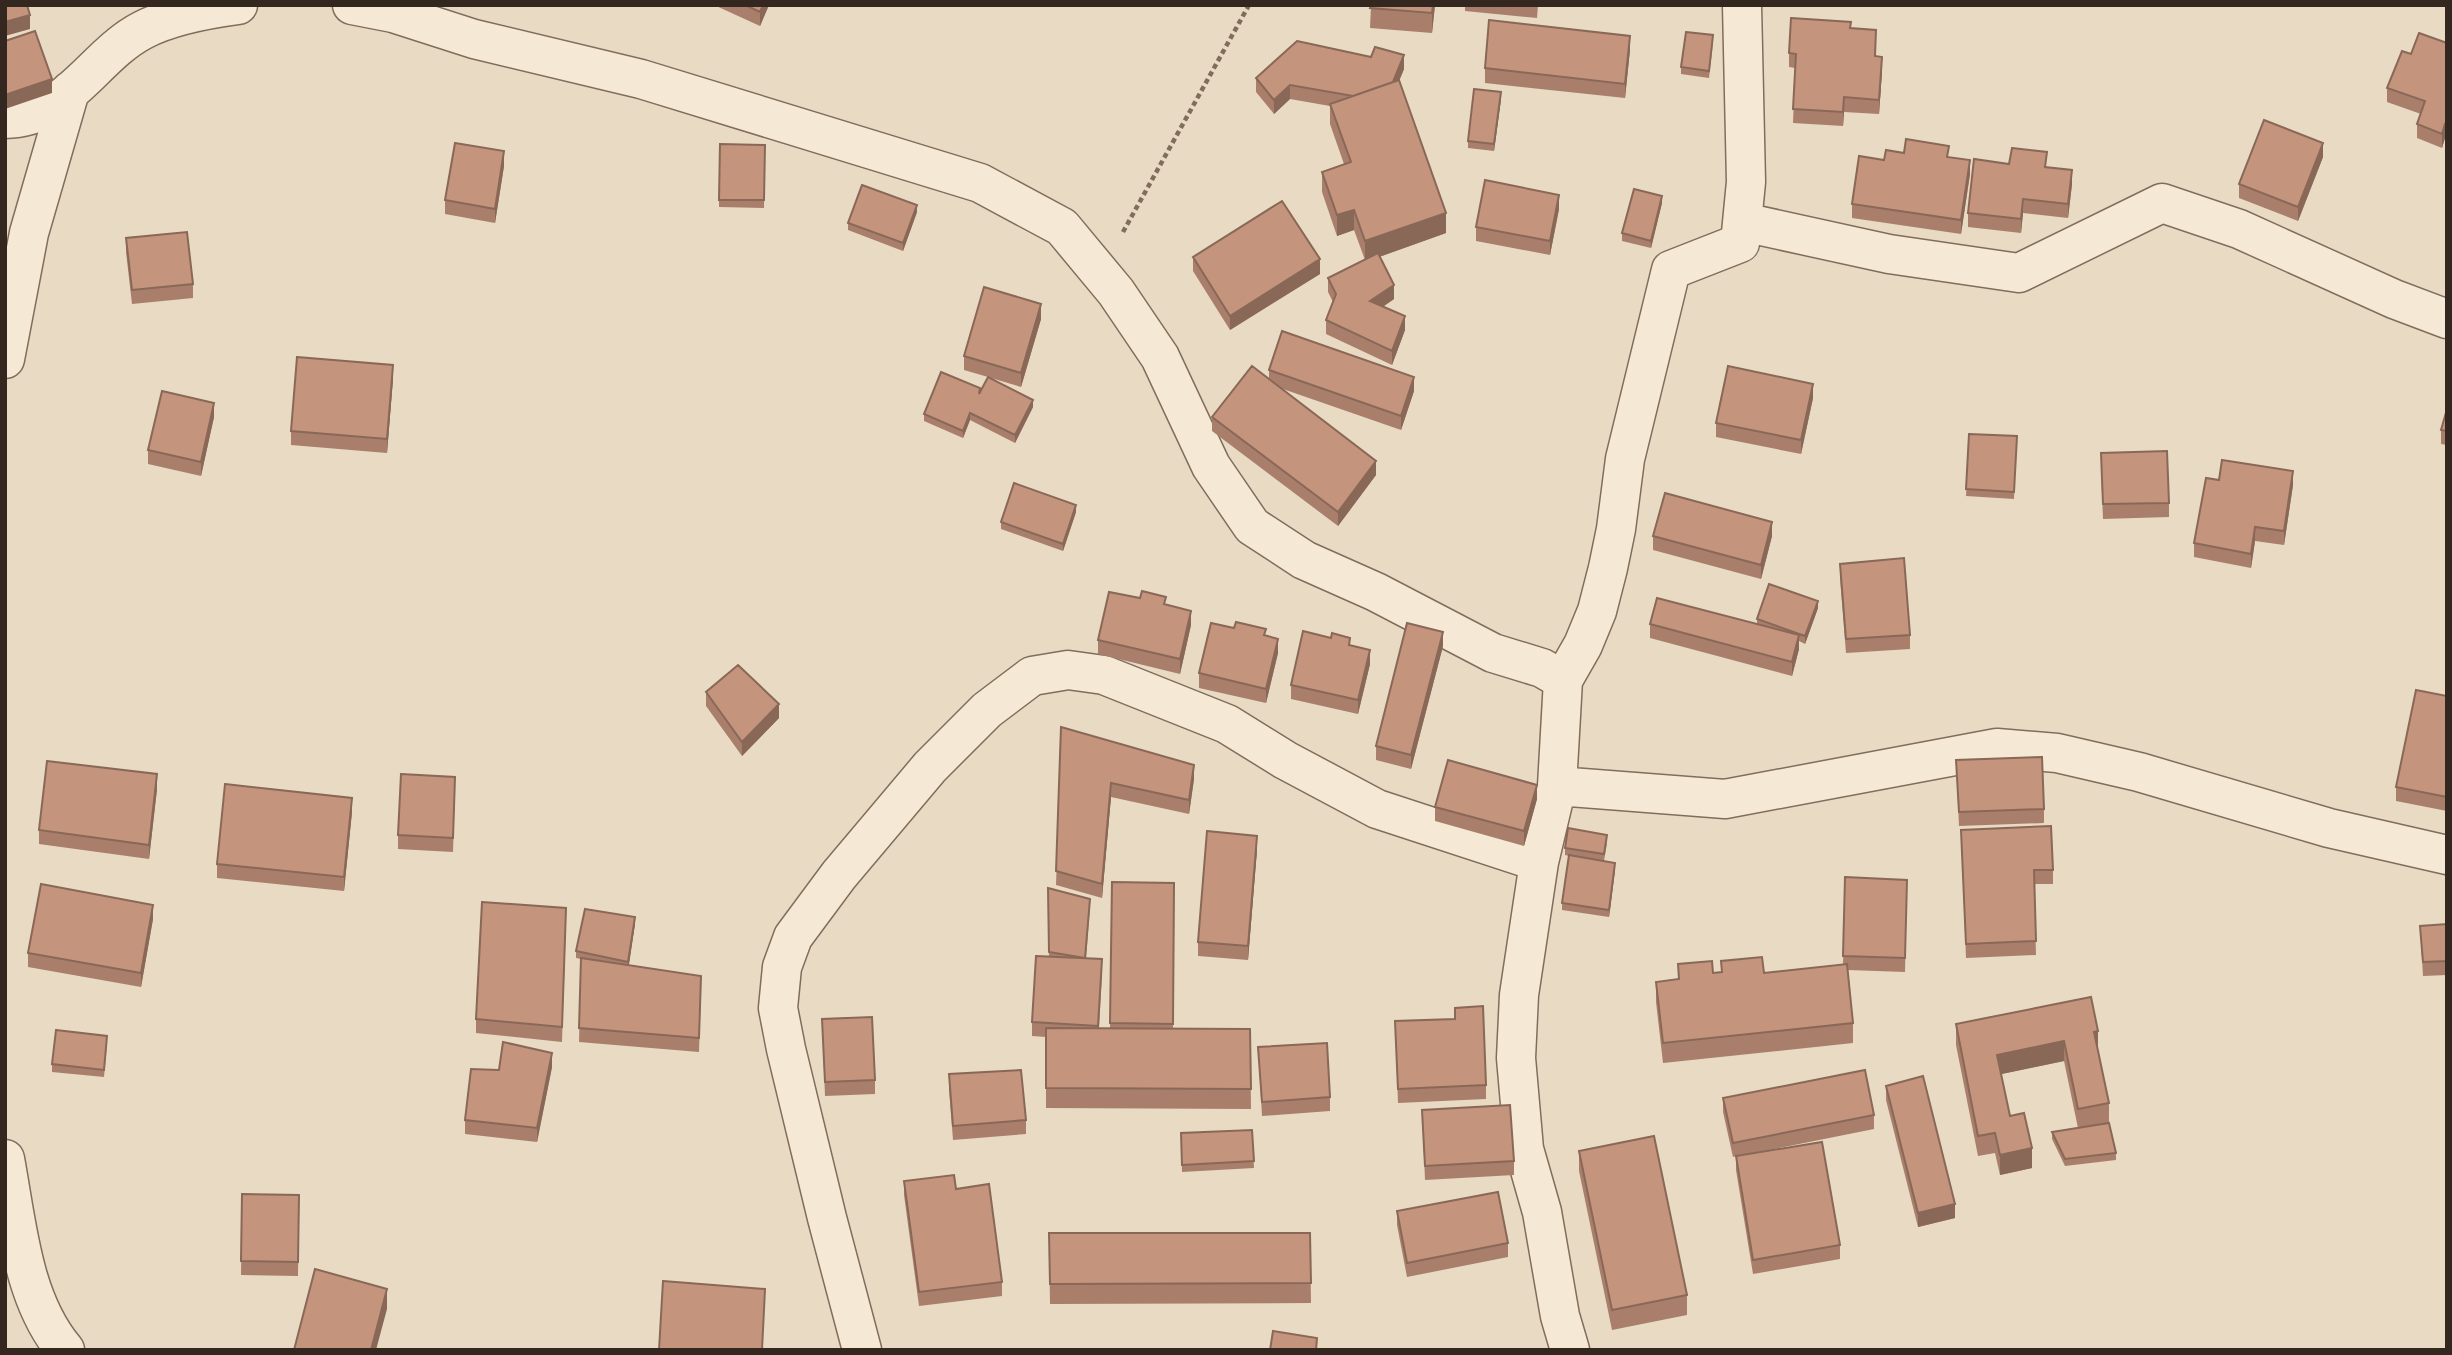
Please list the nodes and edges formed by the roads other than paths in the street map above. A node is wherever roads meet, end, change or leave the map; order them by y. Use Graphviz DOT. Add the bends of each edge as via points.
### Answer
graph roads {
  1 [pos="238,5"];
  2 [pos="352,5"];
  3 [pos="1742,5"];
  4 [pos="70,91"];
  5 [pos="5,119"];
  6 [pos="1743,222"];
  7 [pos="2447,319"];
  8 [pos="5,359"];
  9 [pos="1563,680"];
  10 [pos="1557,786"];
  11 [pos="2447,855"];
  12 [pos="1539,862"];
  13 [pos="5,1159"];
  14 [pos="65,1350"];
  15 [pos="862,1350"];
  16 [pos="1570,1350"];
  1 -- 4 [label="street" via="144,29 109,52 92,74"];
  2 -- 9 [label="street" via="641,79 980,183 1062,227 1160,357 1211,466 1252,526 1304,560 1493,653 1542,668"];
  3 -- 6 [label="street"];
  4 -- 5 [label="street" via="44,111"];
  4 -- 8 [label="street" via="29,233"];
  6 -- 7 [label="street" via="1889,254 2019,273 2162,203 2239,229"];
  6 -- 9 [label="street" via="1740,243 1671,270 1625,459 1616,529 1597,611"];
  9 -- 10 [label="street"];
  10 -- 11 [label="street" via="1725,799 1997,748 2057,752 2329,828"];
  10 -- 12 [label="street"];
  12 -- 15 [label="street" via="1377,808 1227,724 1104,675 1068,670 1031,676 987,710 922,776 793,937 782,967 778,1008 786,1049"];
  12 -- 16 [label="street" via="1519,995 1516,1058 1524,1149"];
  13 -- 14 [label="street" via="33,1293 50,1332"];
}
